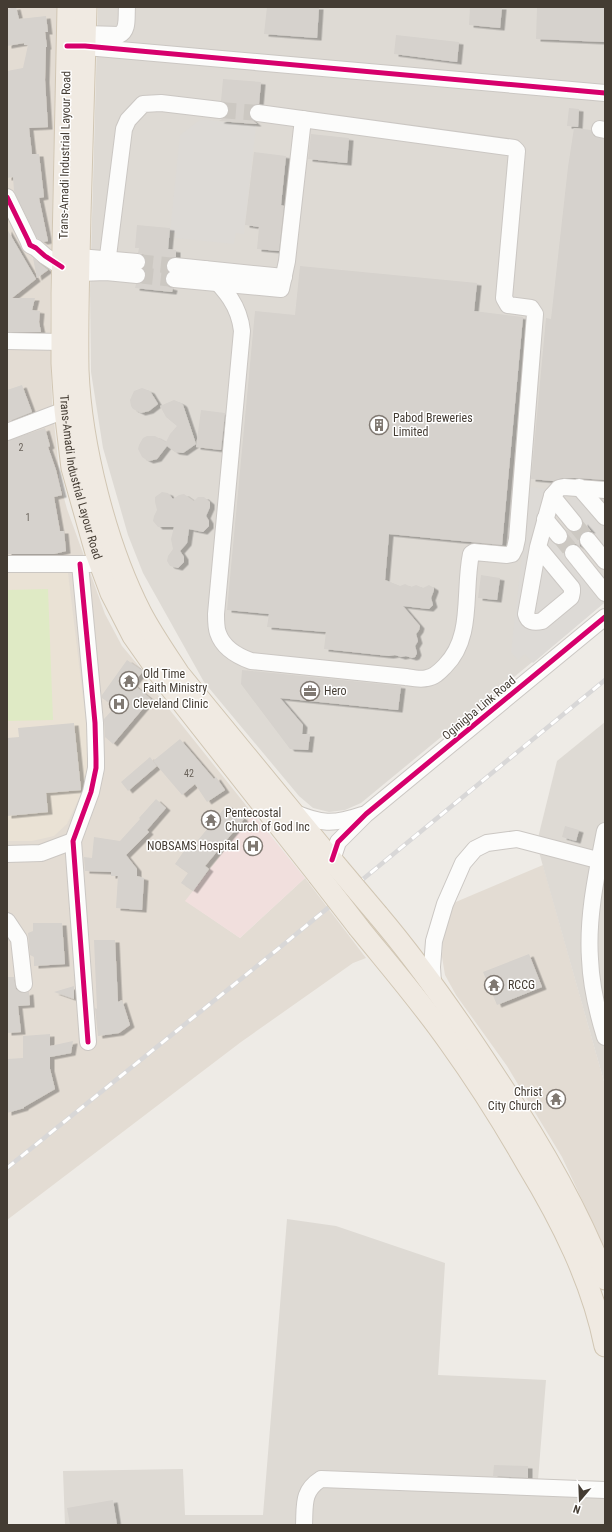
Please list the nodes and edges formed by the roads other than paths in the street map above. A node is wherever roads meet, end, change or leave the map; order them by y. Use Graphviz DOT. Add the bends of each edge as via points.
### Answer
graph roads {
  1 [pos="68,7"];
  2 [pos="86,7"];
  3 [pos="127,7"];
  4 [pos="79,42"];
  5 [pos="605,93"];
  6 [pos="220,110"];
  7 [pos="258,113"];
  8 [pos="302,119"];
  9 [pos="7,197"];
  10 [pos="73,265"];
  11 [pos="107,266"];
  12 [pos="137,269"];
  13 [pos="205,269"];
  14 [pos="218,283"];
  15 [pos="283,283"];
  16 [pos="7,341"];
  17 [pos="62,342"];
  18 [pos="64,410"];
  19 [pos="7,432"];
  20 [pos="579,487"];
  21 [pos="605,490"];
  22 [pos="552,496"];
  23 [pos="605,517"];
  24 [pos="545,519"];
  25 [pos="574,523"];
  26 [pos="559,536"];
  27 [pos="588,540"];
  28 [pos="538,547"];
  29 [pos="573,553"];
  30 [pos="603,558"];
  31 [pos="7,564"];
  32 [pos="90,564"];
  33 [pos="586,568"];
  34 [pos="605,593"];
  35 [pos="605,617"];
  36 [pos="293,812"];
  37 [pos="366,814"];
  38 [pos="605,831"];
  39 [pos="73,841"];
  40 [pos="7,854"];
  41 [pos="602,861"];
  42 [pos="328,866"];
  43 [pos="7,921"];
  44 [pos="434,941"];
  45 [pos="405,947"];
  46 [pos="433,983"];
  47 [pos="24,984"];
  48 [pos="605,1037"];
  49 [pos="88,1042"];
  50 [pos="605,1279"];
  51 [pos="605,1346"];
  52 [pos="605,1490"];
  53 [pos="304,1525"];
  1 -- 4 [label="main road, Trans-Amadi Industrial Layour Road"];
  2 -- 4 [label="main road, Trans-Amadi Industrial Layour Road"];
  3 -- 4 [label="street" via="123,34"];
  4 -- 5 [label="street"];
  4 -- 10 [label="main road, Trans-Amadi Industrial Layour Road"];
  6 -- 11 [label="street" via="161,103 143,104 128,120 124,128"];
  7 -- 8 [label="street"];
  8 -- 14 [label="street" via="514,148 517,151 504,298 508,305 531,308 535,314 517,539 512,554 471,554 465,624 461,640 458,650 436,674 427,678 406,677 251,661 239,657 222,642 217,632 216,614 242,331 238,311 230,296"];
  8 -- 15 [label="street"];
  9 -- 10 [label="street" via="30,245 45,256"];
  10 -- 11 [label="street"];
  10 -- 17 [label="main road, Trans-Amadi Industrial Layour Road"];
  10 -- 36 [label="main road, Trans-Amadi Industrial Layour Road" via="83,417 98,493 126,581 158,644 179,674"];
  11 -- 12 [label="street"];
  13 -- 14 [label="street"];
  13 -- 14 [label="street" via="174,272"];
  13 -- 15 [label="street"];
  14 -- 15 [label="street"];
  16 -- 17 [label="street"];
  17 -- 18 [label="main road, Trans-Amadi Industrial Layour Road"];
  18 -- 19 [label="street"];
  18 -- 32 [label="main road, Trans-Amadi Industrial Layour Road" via="72,468 96,553"];
  20 -- 21 [label="street"];
  20 -- 22 [label="street" via="559,488"];
  20 -- 23 [label="street"];
  22 -- 24 [label="street"];
  22 -- 25 [label="street"];
  24 -- 26 [label="street"];
  24 -- 28 [label="street"];
  27 -- 30 [label="street"];
  29 -- 33 [label="street"];
  30 -- 33 [label="street"];
  31 -- 32 [label="street"];
  32 -- 39 [label="street" via="96,768 91,792"];
  32 -- 42 [label="main road, Trans-Amadi Industrial Layour Road" via="112,593 133,636 159,673"];
  33 -- 34 [label="street"];
  35 -- 37 [label="street, Oginigba Link Road"];
  36 -- 37 [label="street" via="327,823"];
  36 -- 42 [label="main road, Trans-Amadi Industrial Layour Road"];
  37 -- 42 [label="street, Oginigba Link Road" via="338,842"];
  38 -- 41 [label="street"];
  39 -- 40 [label="street" via="41,853"];
  39 -- 49 [label="street"];
  41 -- 44 [label="street" via="517,839 488,843 475,849 462,863 445,904"];
  41 -- 48 [label="street" via="592,902 589,938 594,992"];
  42 -- 45 [label="main road, bridge" via="378,915"];
  42 -- 51 [label="main road, bridge" via="359,928 448,1041 490,1103 547,1198 587,1285"];
  43 -- 47 [label="street" via="19,939"];
  44 -- 45 [label="street" via="417,948"];
  44 -- 46 [label="street"];
  45 -- 46 [label="main road"];
  46 -- 50 [label="main road" via="550,1162 596,1254"];
  52 -- 53 [label="street" via="321,1479 307,1492"];
}
